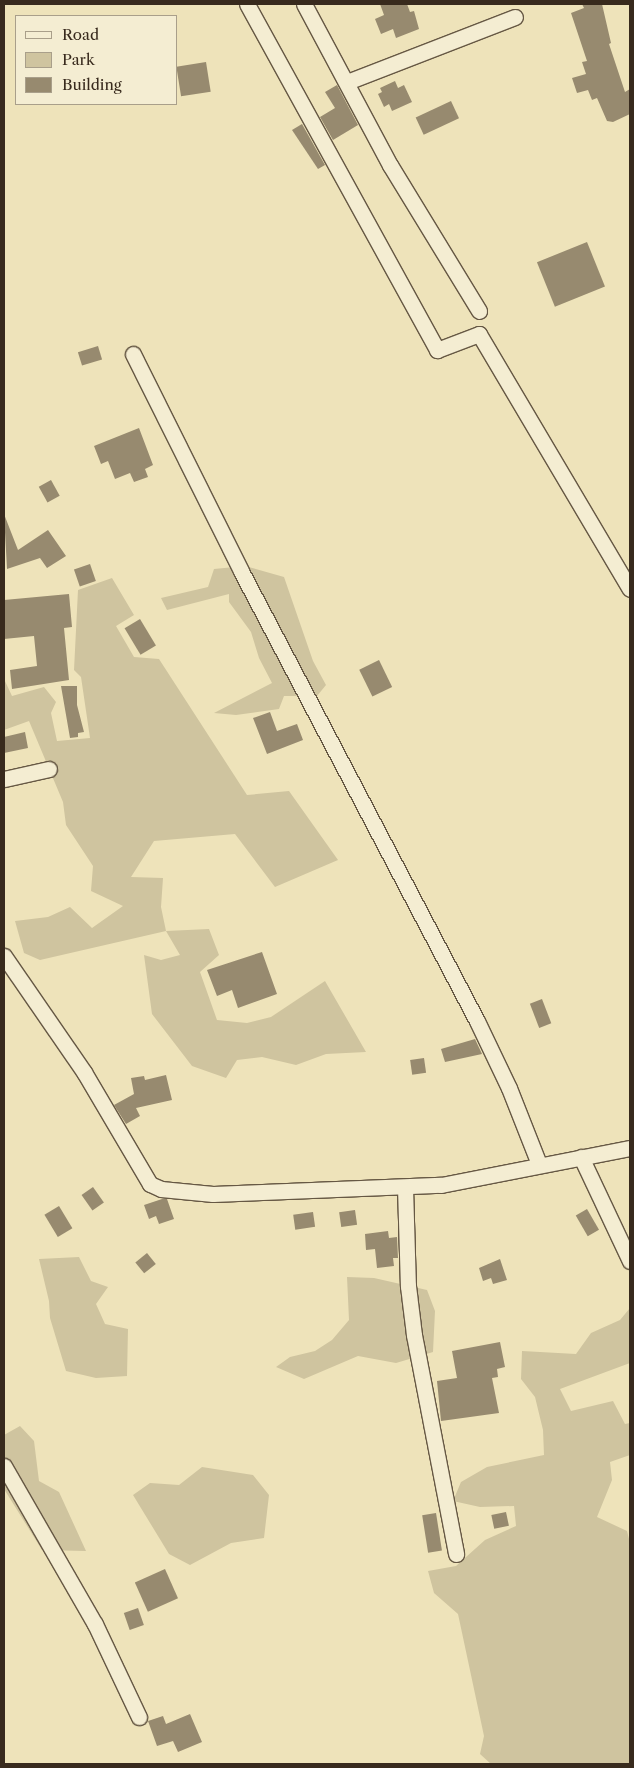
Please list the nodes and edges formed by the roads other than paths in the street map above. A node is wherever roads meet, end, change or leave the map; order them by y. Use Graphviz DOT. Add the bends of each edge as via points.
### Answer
graph roads {
  1 [pos="247,4"];
  2 [pos="304,4"];
  3 [pos="515,17"];
  4 [pos="346,82"];
  5 [pos="479,311"];
  6 [pos="133,354"];
  7 [pos="630,589"];
  8 [pos="49,769"];
  9 [pos="4,779"];
  10 [pos="4,956"];
  11 [pos="630,1148"];
  12 [pos="581,1157"];
  13 [pos="539,1164"];
  14 [pos="405,1187"];
  15 [pos="630,1261"];
  16 [pos="4,1466"];
  17 [pos="456,1554"];
  18 [pos="139,1717"];
  1 -- 7 [label="street" via="437,350 479,334"];
  2 -- 4 [label="street"];
  3 -- 4 [label="street"];
  4 -- 5 [label="street" via="390,165"];
  6 -- 13 [label="street" via="241,570 476,1021 509,1088"];
  8 -- 9 [label="street"];
  10 -- 14 [label="street" via="84,1072 150,1184 161,1189 213,1194"];
  11 -- 12 [label="street"];
  12 -- 13 [label="street"];
  12 -- 15 [label="street"];
  13 -- 14 [label="street" via="441,1185"];
  14 -- 17 [label="street" via="408,1286 414,1335"];
  16 -- 18 [label="street" via="95,1624"];
}
